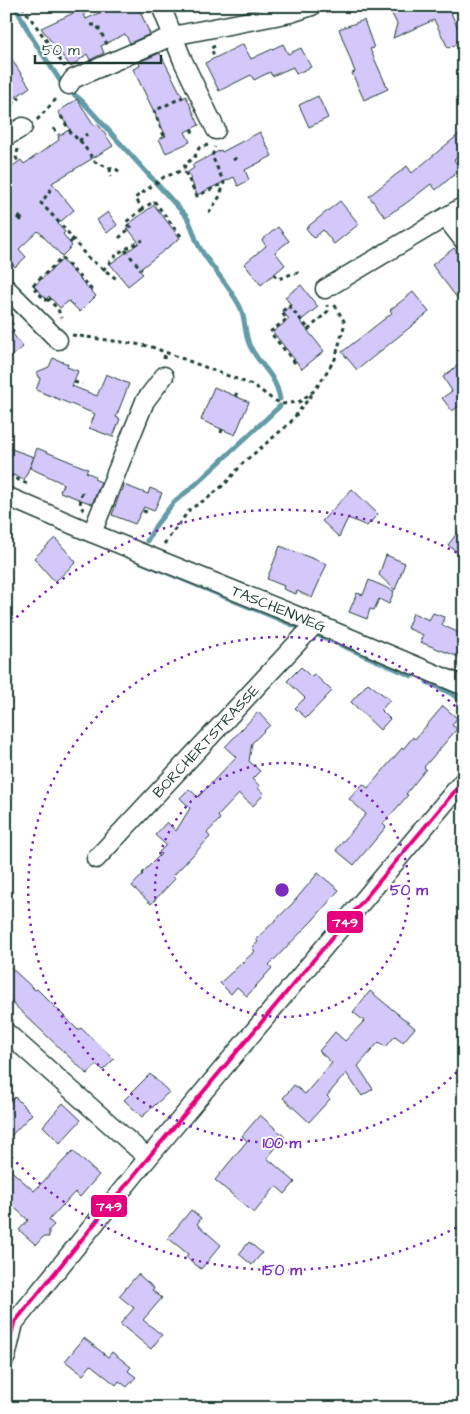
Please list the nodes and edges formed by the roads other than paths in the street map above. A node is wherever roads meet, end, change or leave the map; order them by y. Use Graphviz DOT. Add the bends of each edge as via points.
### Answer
graph roads {
  1 [pos="161,6"];
  2 [pos="312,6"];
  3 [pos="172,36"];
  4 [pos="68,85"];
  5 [pos="23,127"];
  6 [pos="215,140"];
  7 [pos="12,143"];
  8 [pos="464,206"];
  9 [pos="446,218"];
  10 [pos="464,241"];
  11 [pos="6,288"];
  12 [pos="325,289"];
  13 [pos="58,340"];
  14 [pos="164,376"];
  15 [pos="6,496"];
  16 [pos="92,533"];
  17 [pos="315,624"];
  18 [pos="464,686"];
  19 [pos="464,780"];
  20 [pos="96,859"];
  21 [pos="6,1032"];
  22 [pos="148,1158"];
  23 [pos="6,1357"];
  1 -- 3 [label="street"];
  2 -- 3 [label="street"];
  3 -- 4 [label="street" via="114,60"];
  3 -- 6 [label="street"];
  5 -- 7 [label="street"];
  8 -- 9 [label="street"];
  9 -- 10 [label="street"];
  9 -- 12 [label="street"];
  11 -- 13 [label="street"];
  14 -- 16 [label="street" via="145,401"];
  15 -- 16 [label="street, TASCHENWEG"];
  16 -- 17 [label="street, TASCHENWEG"];
  17 -- 18 [label="street, TASCHENWEG"];
  17 -- 20 [label="street, BORCHERTSTRASSE"];
  19 -- 22 [label="street"];
  21 -- 22 [label="street"];
  22 -- 23 [label="street" via="14,1323"];
}
